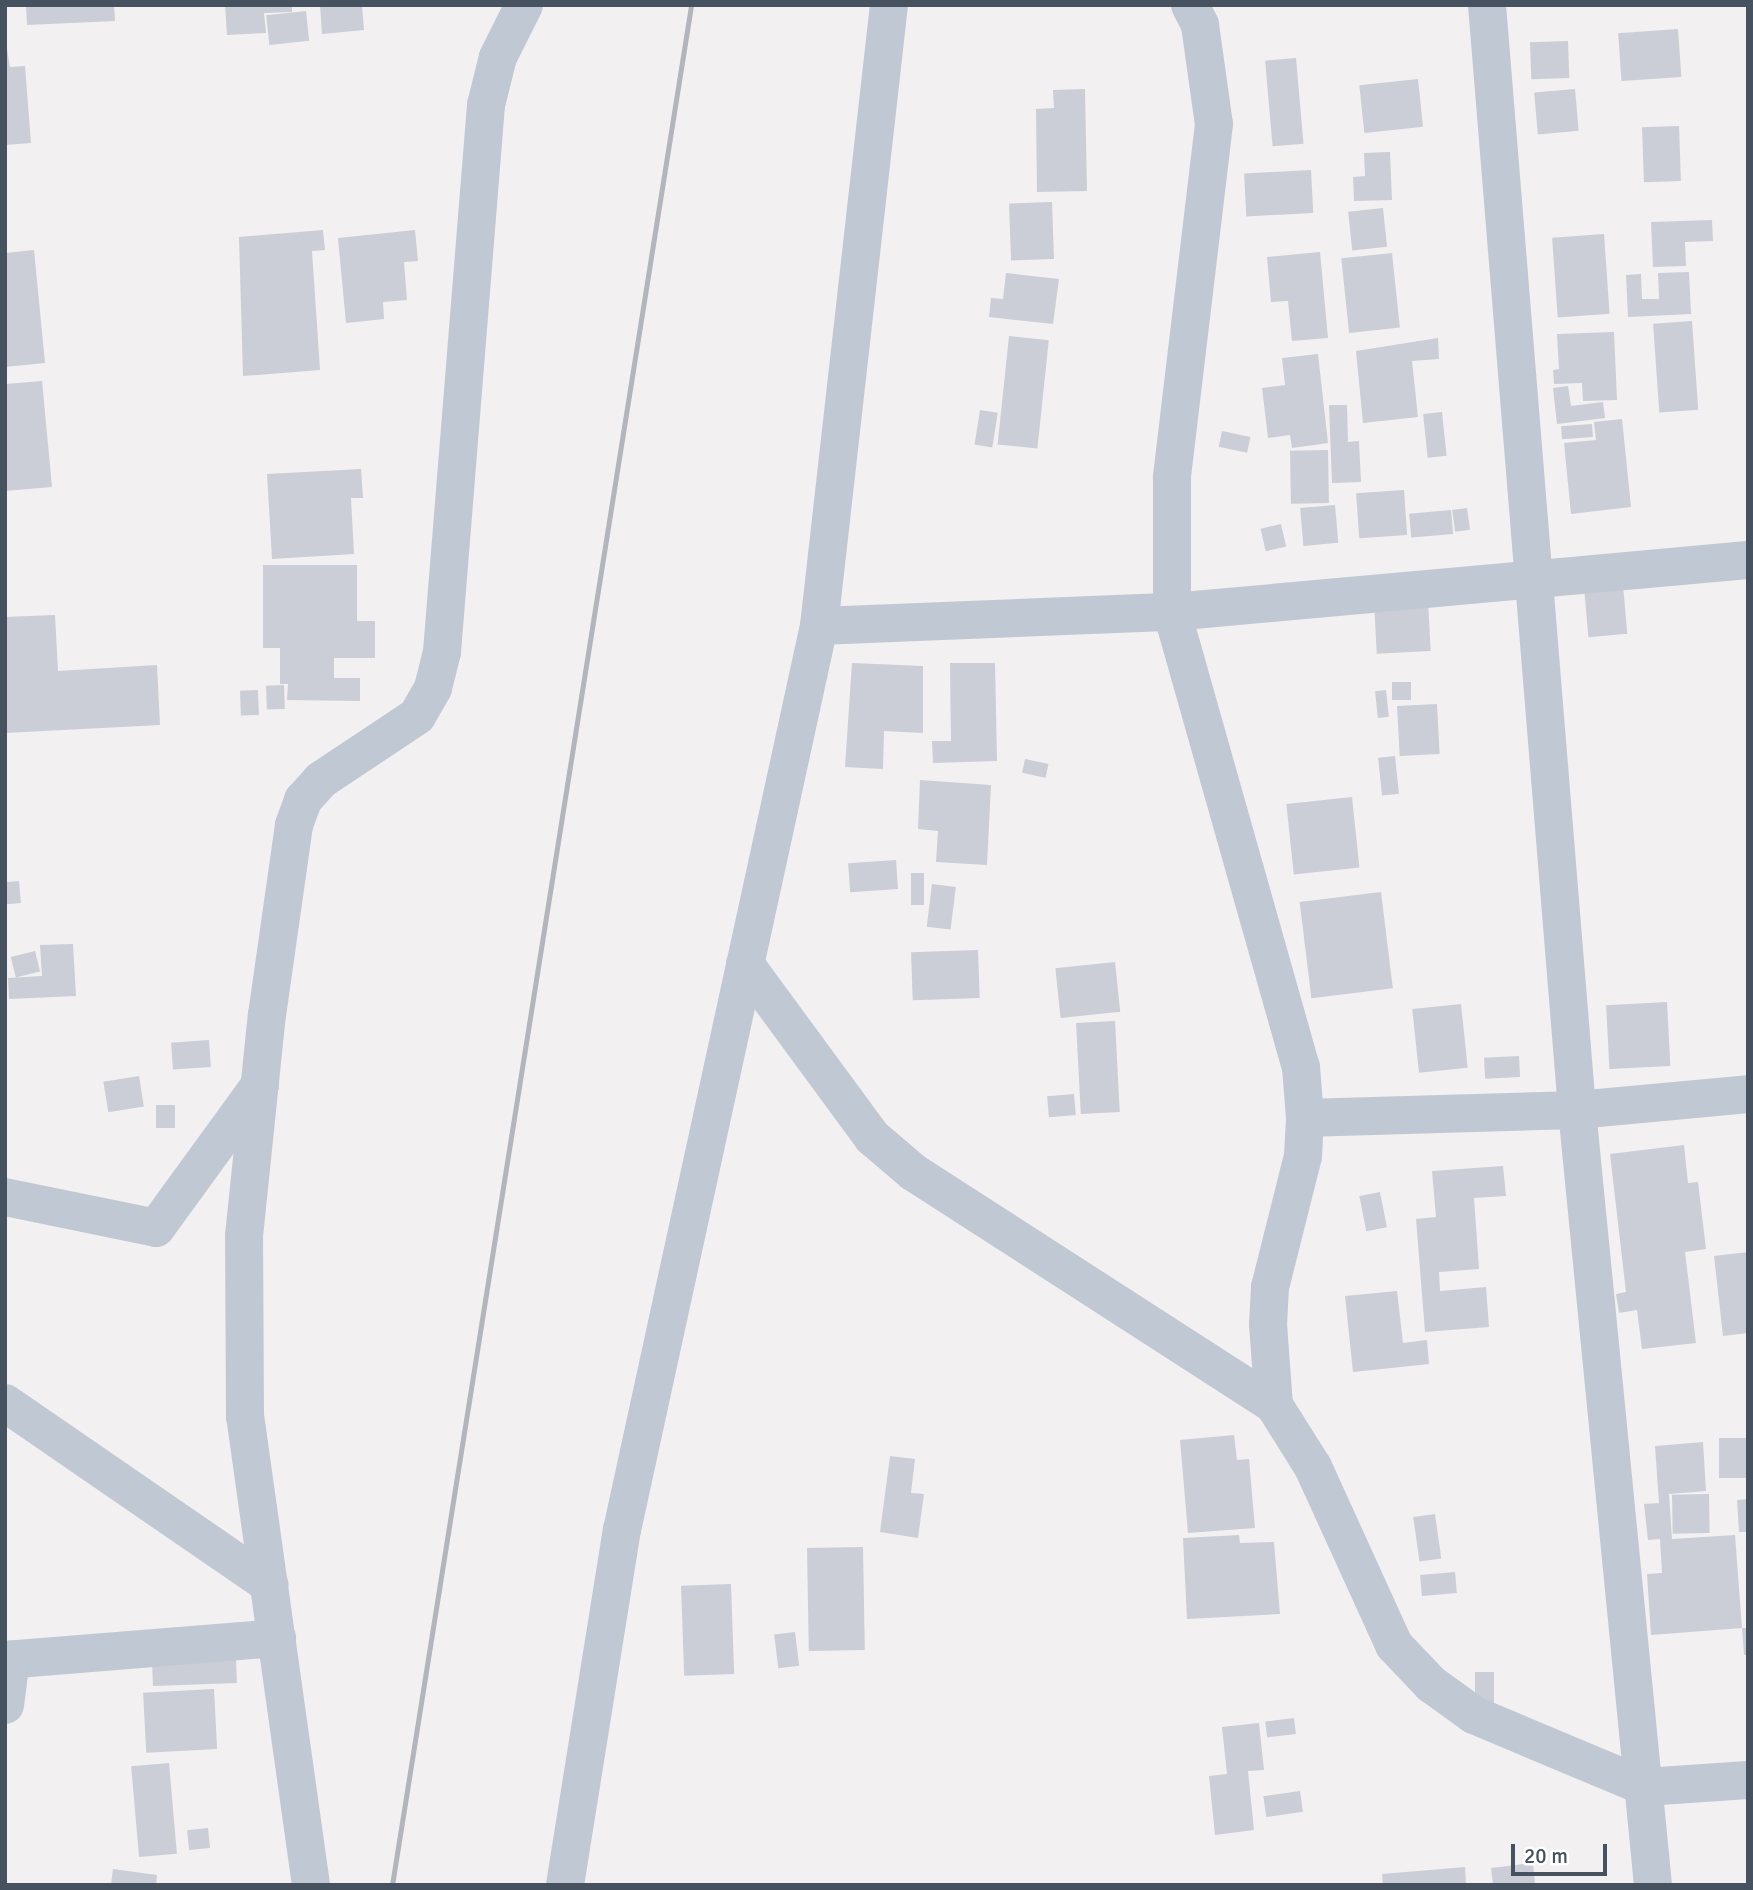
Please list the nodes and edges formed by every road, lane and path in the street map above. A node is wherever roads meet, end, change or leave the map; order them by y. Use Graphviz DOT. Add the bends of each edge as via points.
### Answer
graph roads {
  1 [pos="523,5"];
  2 [pos="889,5"];
  3 [pos="1190,5"];
  4 [pos="1487,5"];
  5 [pos="1748,560"];
  6 [pos="1530,579"];
  7 [pos="1172,612"];
  8 [pos="819,626"];
  9 [pos="745,964"];
  10 [pos="260,1084"];
  11 [pos="1748,1094"];
  12 [pos="1577,1110"];
  13 [pos="1305,1118"];
  14 [pos="5,1196"];
  15 [pos="5,1403"];
  16 [pos="1274,1405"];
  17 [pos="270,1585"];
  18 [pos="277,1638"];
  19 [pos="8,1660"];
  20 [pos="5,1705"];
  21 [pos="1748,1780"];
  22 [pos="1645,1787"];
  23 [pos="311,1885"];
  24 [pos="565,1885"];
  25 [pos="1653,1885"];
  1 -- 10 [label="street" via="498,57 486,105 442,652 433,688 417,716 321,780 303,800 294,825"];
  2 -- 8 [label="street"];
  3 -- 7 [label="street" via="1200,25 1214,124 1172,478"];
  4 -- 6 [label="street"];
  5 -- 6 [label="street"];
  6 -- 7 [label="street"];
  6 -- 12 [label="street"];
  7 -- 8 [label="street"];
  7 -- 13 [label="street" via="1301,1067"];
  8 -- 9 [label="street"];
  9 -- 16 [label="street" via="872,1136 913,1172"];
  9 -- 24 [label="street" via="622,1530"];
  10 -- 14 [label="street" via="156,1228"];
  10 -- 17 [label="street" via="244,1236 242,1321 245,1416"];
  11 -- 12 [label="street"];
  12 -- 13 [label="street"];
  12 -- 22 [label="street"];
  13 -- 16 [label="street" via="1303,1156 1270,1287"];
  15 -- 17 [label="street"];
  16 -- 22 [label="street" via="1313,1467 1394,1645 1431,1684 1474,1715"];
  17 -- 18 [label="street"];
  18 -- 19 [label="street"];
  18 -- 23 [label="street"];
  19 -- 20 [label="street"];
  21 -- 22 [label="street"];
  22 -- 25 [label="street"];
}
